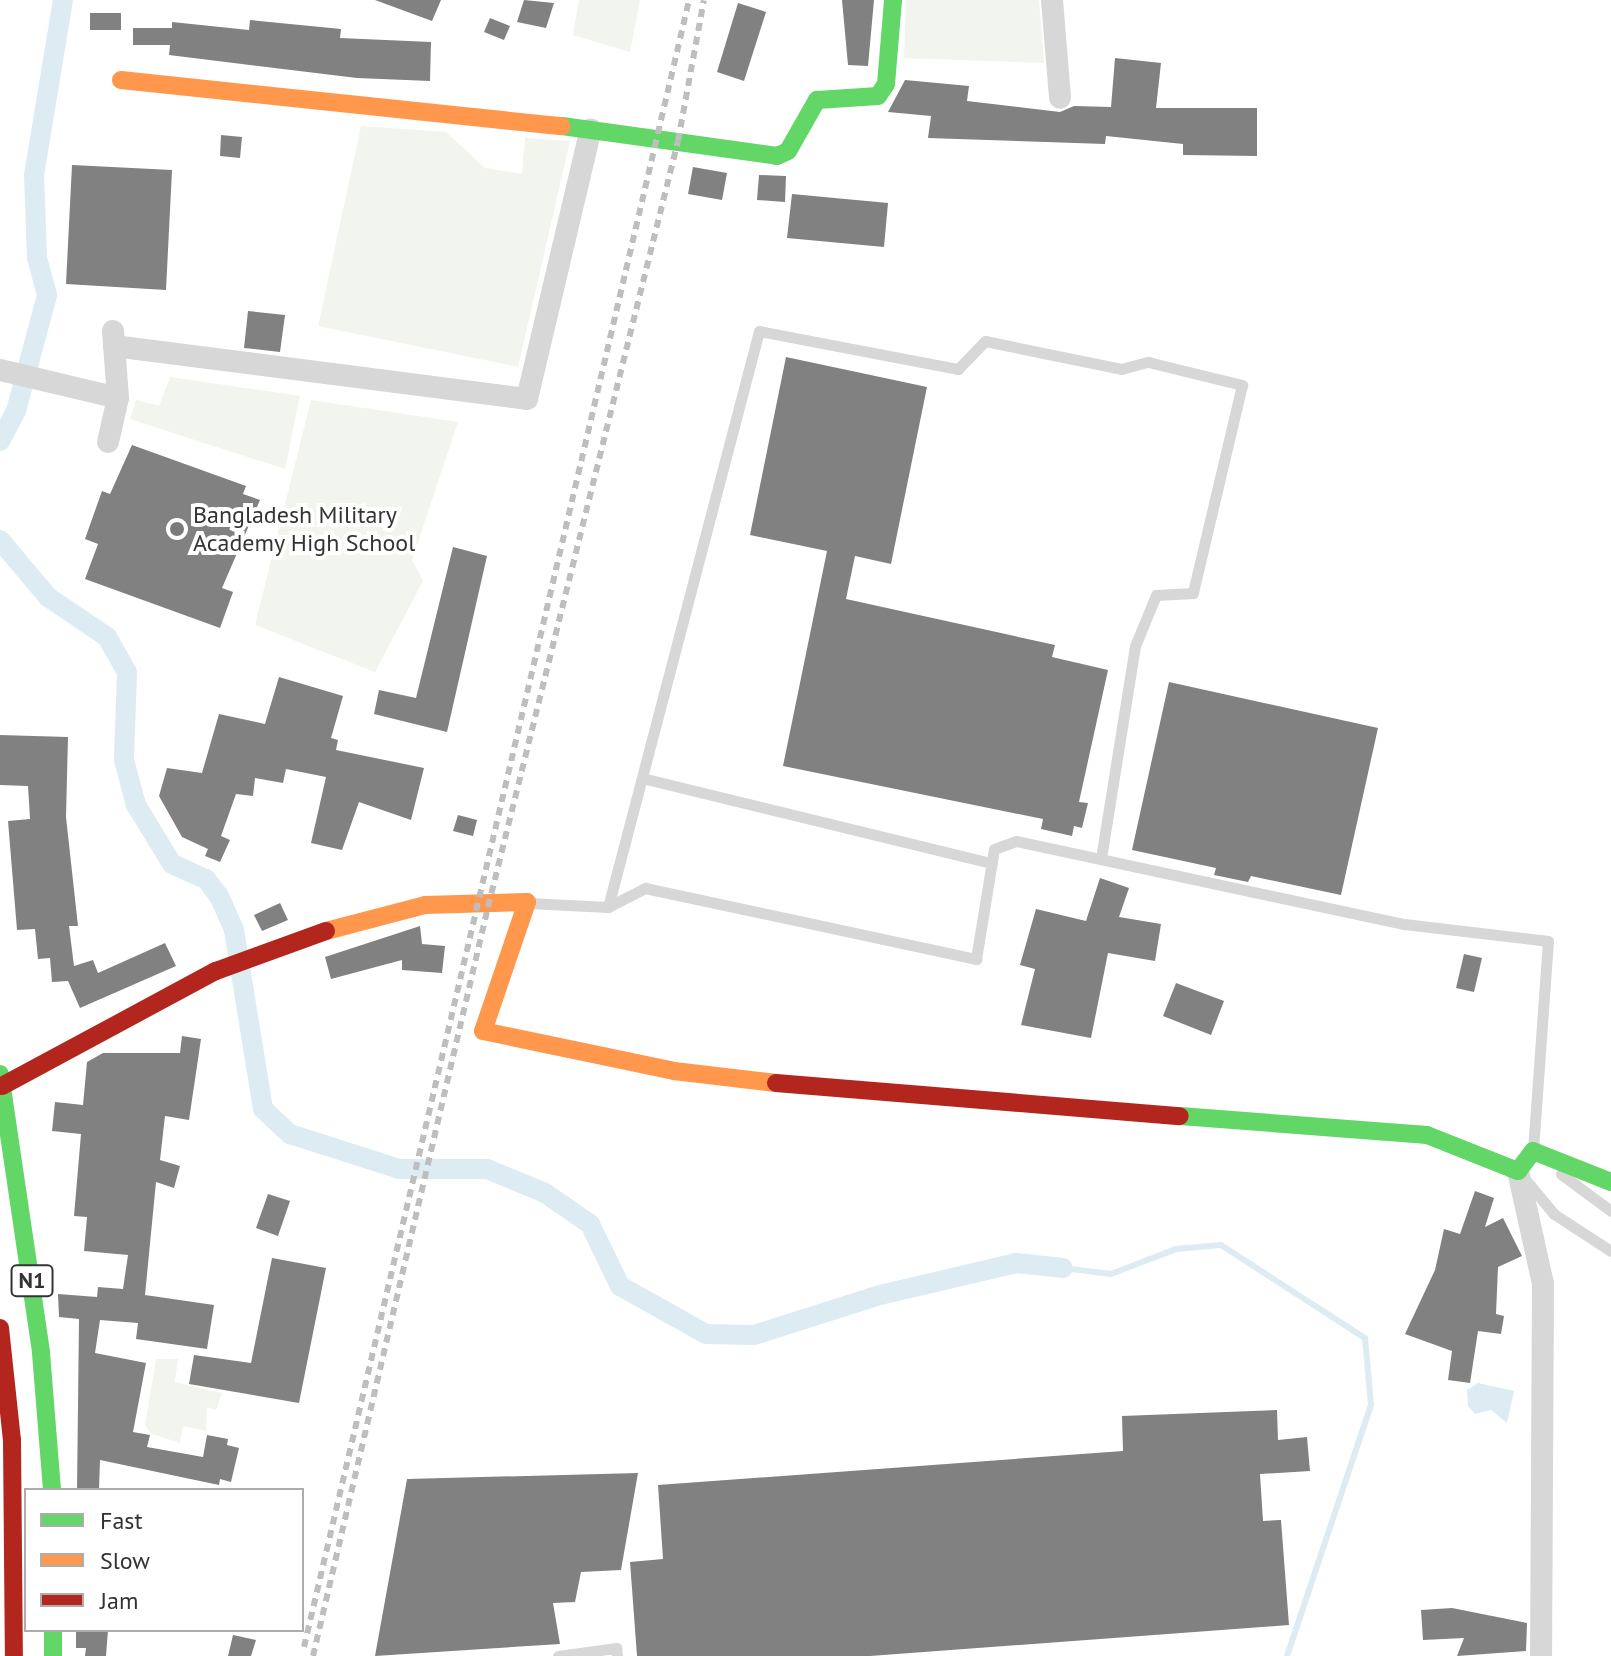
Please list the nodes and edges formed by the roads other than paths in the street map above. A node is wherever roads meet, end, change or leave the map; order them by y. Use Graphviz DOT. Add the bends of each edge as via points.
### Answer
graph roads {
  1 [pos="893,0"];
  2 [pos="1052,0"];
  3 [pos="121,80"];
  4 [pos="1060,98"];
  5 [pos="591,129"];
  6 [pos="0,370"];
  7 [pos="118,398"];
  8 [pos="108,442"];
  9 [pos="642,778"];
  10 [pos="1101,858"];
  11 [pos="992,863"];
  12 [pos="527,902"];
  13 [pos="608,907"];
  14 [pos="1,1080"];
  15 [pos="1533,1151"];
  16 [pos="1518,1171"];
  17 [pos="1611,1182"];
  18 [pos="1611,1211"];
  19 [pos="1611,1251"];
  20 [pos="0,1328"];
  21 [pos="52,1488"];
  22 [pos="53,1632"];
  23 [pos="14,1656"];
  24 [pos="53,1656"];
  25 [pos="558,1656"];
  26 [pos="617,1656"];
  27 [pos="1541,1656"];
  1 -- 5 [label="main road" via="886,84 878,96 817,100 788,151 777,156"];
  2 -- 4 [label="street"];
  3 -- 5 [label="main road"];
  5 -- 7 [label="street" via="527,399 114,338"];
  6 -- 7 [label="street"];
  7 -- 8 [label="street"];
  9 -- 10 [label="lane" via="759,331 958,369 985,341 1121,369 1148,362 1242,385 1193,593 1156,595 1135,646"];
  9 -- 11 [label="lane"];
  9 -- 13 [label="lane"];
  10 -- 11 [label="lane" via="1016,841 994,849"];
  10 -- 15 [label="lane" via="1404,924 1548,941"];
  11 -- 13 [label="lane" via="976,959 645,888"];
  12 -- 13 [label="lane"];
  12 -- 14 [label="main road" via="425,905 298,939 216,971"];
  12 -- 16 [label="main road" via="483,1031 674,1071 824,1089 970,1095 1427,1135"];
  14 -- 21 [label="main road, N1" via="41,1353"];
  15 -- 16 [label="main road"];
  15 -- 17 [label="main road"];
  15 -- 18 [label="lane"];
  16 -- 19 [label="lane" via="1554,1214"];
  16 -- 27 [label="street" via="1543,1284"];
  20 -- 23 [label="main road, N1" via="16,1540"];
  22 -- 24 [label="main road"];
  25 -- 26 [label="lane" via="616,1648"];
}
